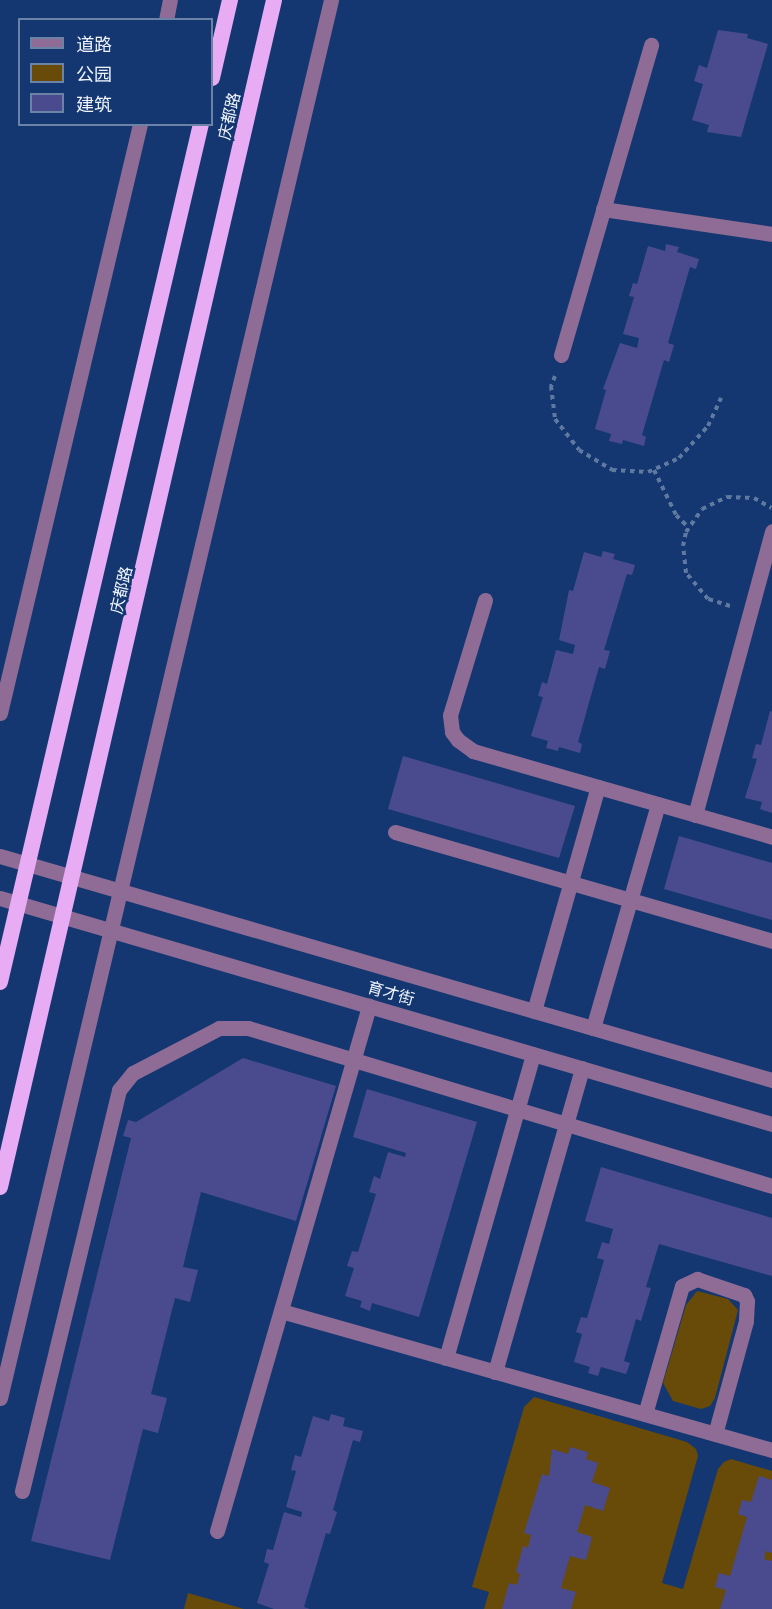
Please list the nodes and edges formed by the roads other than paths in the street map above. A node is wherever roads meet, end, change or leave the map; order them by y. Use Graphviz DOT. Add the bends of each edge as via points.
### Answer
graph roads {
  1 [pos="170,0"];
  2 [pos="230,0"];
  3 [pos="274,0"];
  4 [pos="331,0"];
  5 [pos="166,18"];
  6 [pos="651,45"];
  7 [pos="213,74"];
  8 [pos="140,126"];
  9 [pos="201,126"];
  10 [pos="603,209"];
  11 [pos="772,234"];
  12 [pos="561,355"];
  13 [pos="772,531"];
  14 [pos="485,600"];
  15 [pos="0,713"];
  16 [pos="598,787"];
  17 [pos="658,804"];
  18 [pos="695,815"];
  19 [pos="394,832"];
  20 [pos="772,837"];
  21 [pos="0,856"];
  22 [pos="28,864"];
  23 [pos="73,877"];
  24 [pos="570,883"];
  25 [pos="118,890"];
  26 [pos="0,898"];
  27 [pos="630,900"];
  28 [pos="18,903"];
  29 [pos="64,916"];
  30 [pos="109,930"];
  31 [pos="772,941"];
  32 [pos="0,982"];
  33 [pos="369,1006"];
  34 [pos="534,1011"];
  35 [pos="593,1028"];
  36 [pos="533,1054"];
  37 [pos="353,1060"];
  38 [pos="582,1068"];
  39 [pos="772,1080"];
  40 [pos="517,1109"];
  41 [pos="566,1124"];
  42 [pos="772,1124"];
  43 [pos="772,1186"];
  44 [pos="0,1187"];
  45 [pos="280,1311"];
  46 [pos="446,1358"];
  47 [pos="495,1372"];
  48 [pos="0,1398"];
  49 [pos="645,1414"];
  50 [pos="715,1434"];
  51 [pos="772,1450"];
  52 [pos="22,1491"];
  53 [pos="217,1531"];
  1 -- 5 [label="street"];
  2 -- 7 [label="highway, 庆都路"];
  3 -- 23 [label="highway, 庆都路"];
  4 -- 25 [label="street"];
  6 -- 10 [label="street"];
  8 -- 15 [label="street"];
  9 -- 22 [label="highway, 庆都路"];
  10 -- 11 [label="street"];
  10 -- 12 [label="street"];
  13 -- 18 [label="street"];
  14 -- 16 [label="street" via="450,715 452,732 473,751"];
  16 -- 17 [label="street"];
  16 -- 24 [label="street"];
  17 -- 18 [label="street"];
  17 -- 27 [label="street"];
  18 -- 20 [label="street"];
  19 -- 24 [label="street"];
  21 -- 22 [label="street, 育才街"];
  22 -- 23 [label="street, 育才街"];
  22 -- 28 [label="highway, 庆都路"];
  23 -- 25 [label="street, 育才街"];
  23 -- 29 [label="highway, 庆都路"];
  24 -- 27 [label="street"];
  24 -- 34 [label="street"];
  25 -- 30 [label="street"];
  25 -- 34 [label="street, 育才街"];
  26 -- 28 [label="street, 育才街"];
  27 -- 31 [label="street"];
  27 -- 35 [label="street"];
  28 -- 29 [label="street, 育才街"];
  28 -- 32 [label="highway, 庆都路"];
  29 -- 30 [label="street, 育才街"];
  29 -- 44 [label="highway, 庆都路"];
  30 -- 33 [label="street, 育才街"];
  30 -- 48 [label="street"];
  33 -- 36 [label="street, 育才街"];
  33 -- 37 [label="street"];
  34 -- 35 [label="street, 育才街"];
  35 -- 39 [label="street, 育才街"];
  36 -- 38 [label="street, 育才街"];
  36 -- 40 [label="street"];
  37 -- 40 [label="street"];
  37 -- 45 [label="street"];
  37 -- 52 [label="street" via="248,1028 219,1028 133,1073 119,1090"];
  38 -- 41 [label="street"];
  38 -- 42 [label="street, 育才街"];
  40 -- 41 [label="street"];
  40 -- 46 [label="street"];
  41 -- 43 [label="street"];
  41 -- 47 [label="street"];
  45 -- 46 [label="street"];
  45 -- 53 [label="street"];
  46 -- 47 [label="street"];
  47 -- 49 [label="street"];
  49 -- 50 [label="street"];
  49 -- 50 [label="street" via="682,1286 697,1279 744,1295 747,1301 746,1322"];
  50 -- 51 [label="street"];
}
